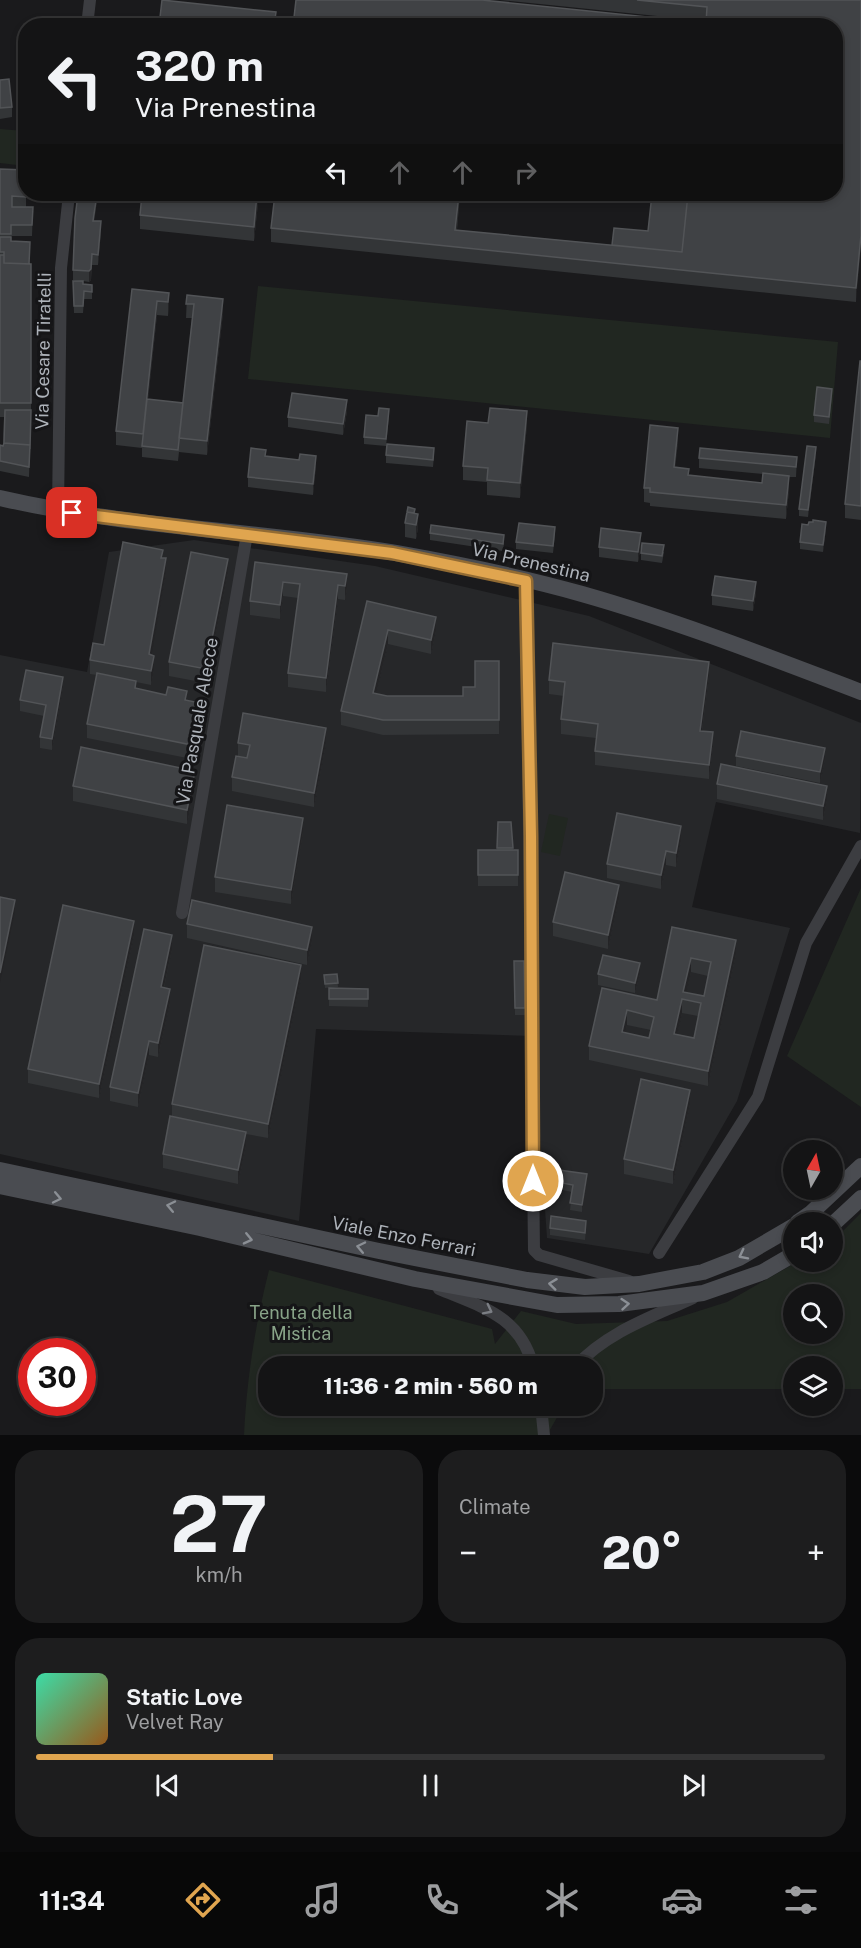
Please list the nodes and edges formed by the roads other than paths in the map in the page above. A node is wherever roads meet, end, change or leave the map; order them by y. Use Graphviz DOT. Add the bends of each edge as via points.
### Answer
graph roads {
  1 [pos="90,0"];
  2 [pos="88,18"];
  3 [pos="68,201"];
  4 [pos="0,498"];
  5 [pos="58,510"];
  6 [pos="247,534"];
  7 [pos="526,581"];
  8 [pos="861,692"];
  9 [pos="861,846"];
  10 [pos="182,913"];
  11 [pos="861,1166"];
  12 [pos="0,1170"];
  13 [pos="0,1186"];
  14 [pos="861,1198"];
  15 [pos="812,1212"];
  16 [pos="843,1215"];
  17 [pos="783,1232"];
  18 [pos="659,1253"];
  19 [pos="783,1260"];
  20 [pos="415,1279"];
  21 [pos="639,1284"];
  22 [pos="703,1293"];
  23 [pos="531,1356"];
  24 [pos="586,1356"];
  25 [pos="543,1416"];
  26 [pos="546,1416"];
  27 [pos="544,1420"];
  28 [pos="544,1435"];
  1 -- 2 [label="street"];
  3 -- 5 [label="street, Via Cesare Tiratelli" via="62,268"];
  4 -- 5 [label="main road, Via Prenestina"];
  5 -- 6 [label="main road, Via Prenestina"];
  6 -- 7 [label="main road, Via Prenestina" via="392,553"];
  6 -- 10 [label="street, Via Pasquale Alecce"];
  7 -- 8 [label="main road, Via Prenestina" via="579,593 666,621"];
  7 -- 21 [label="street" via="534,1250 539,1255"];
  9 -- 18 [label="street" via="806,943 758,1097"];
  11 -- 15 [label="main road"];
  21 -- 12 [label="main road, Viale Enzo Ferrari, one-way" via="585,1287 527,1280"];
  13 -- 20 [label="main road, Viale Enzo Ferrari, one-way"];
  14 -- 16 [label="main road"];
  17 -- 21 [label="main road, Viale Enzo Ferrari, one-way" via="721,1265"];
  19 -- 22 [label="main road, Viale Enzo Ferrari" via="763,1272"];
  20 -- 22 [label="main road, Viale Enzo Ferrari, one-way" via="557,1305 619,1304"];
  20 -- 23 [label="street, one-way" via="504,1319 519,1334"];
  22 -- 24 [label="street" via="623,1330"];
  25 -- 27 [label="street"];
  26 -- 27 [label="street"];
  27 -- 28 [label="street"];
}
